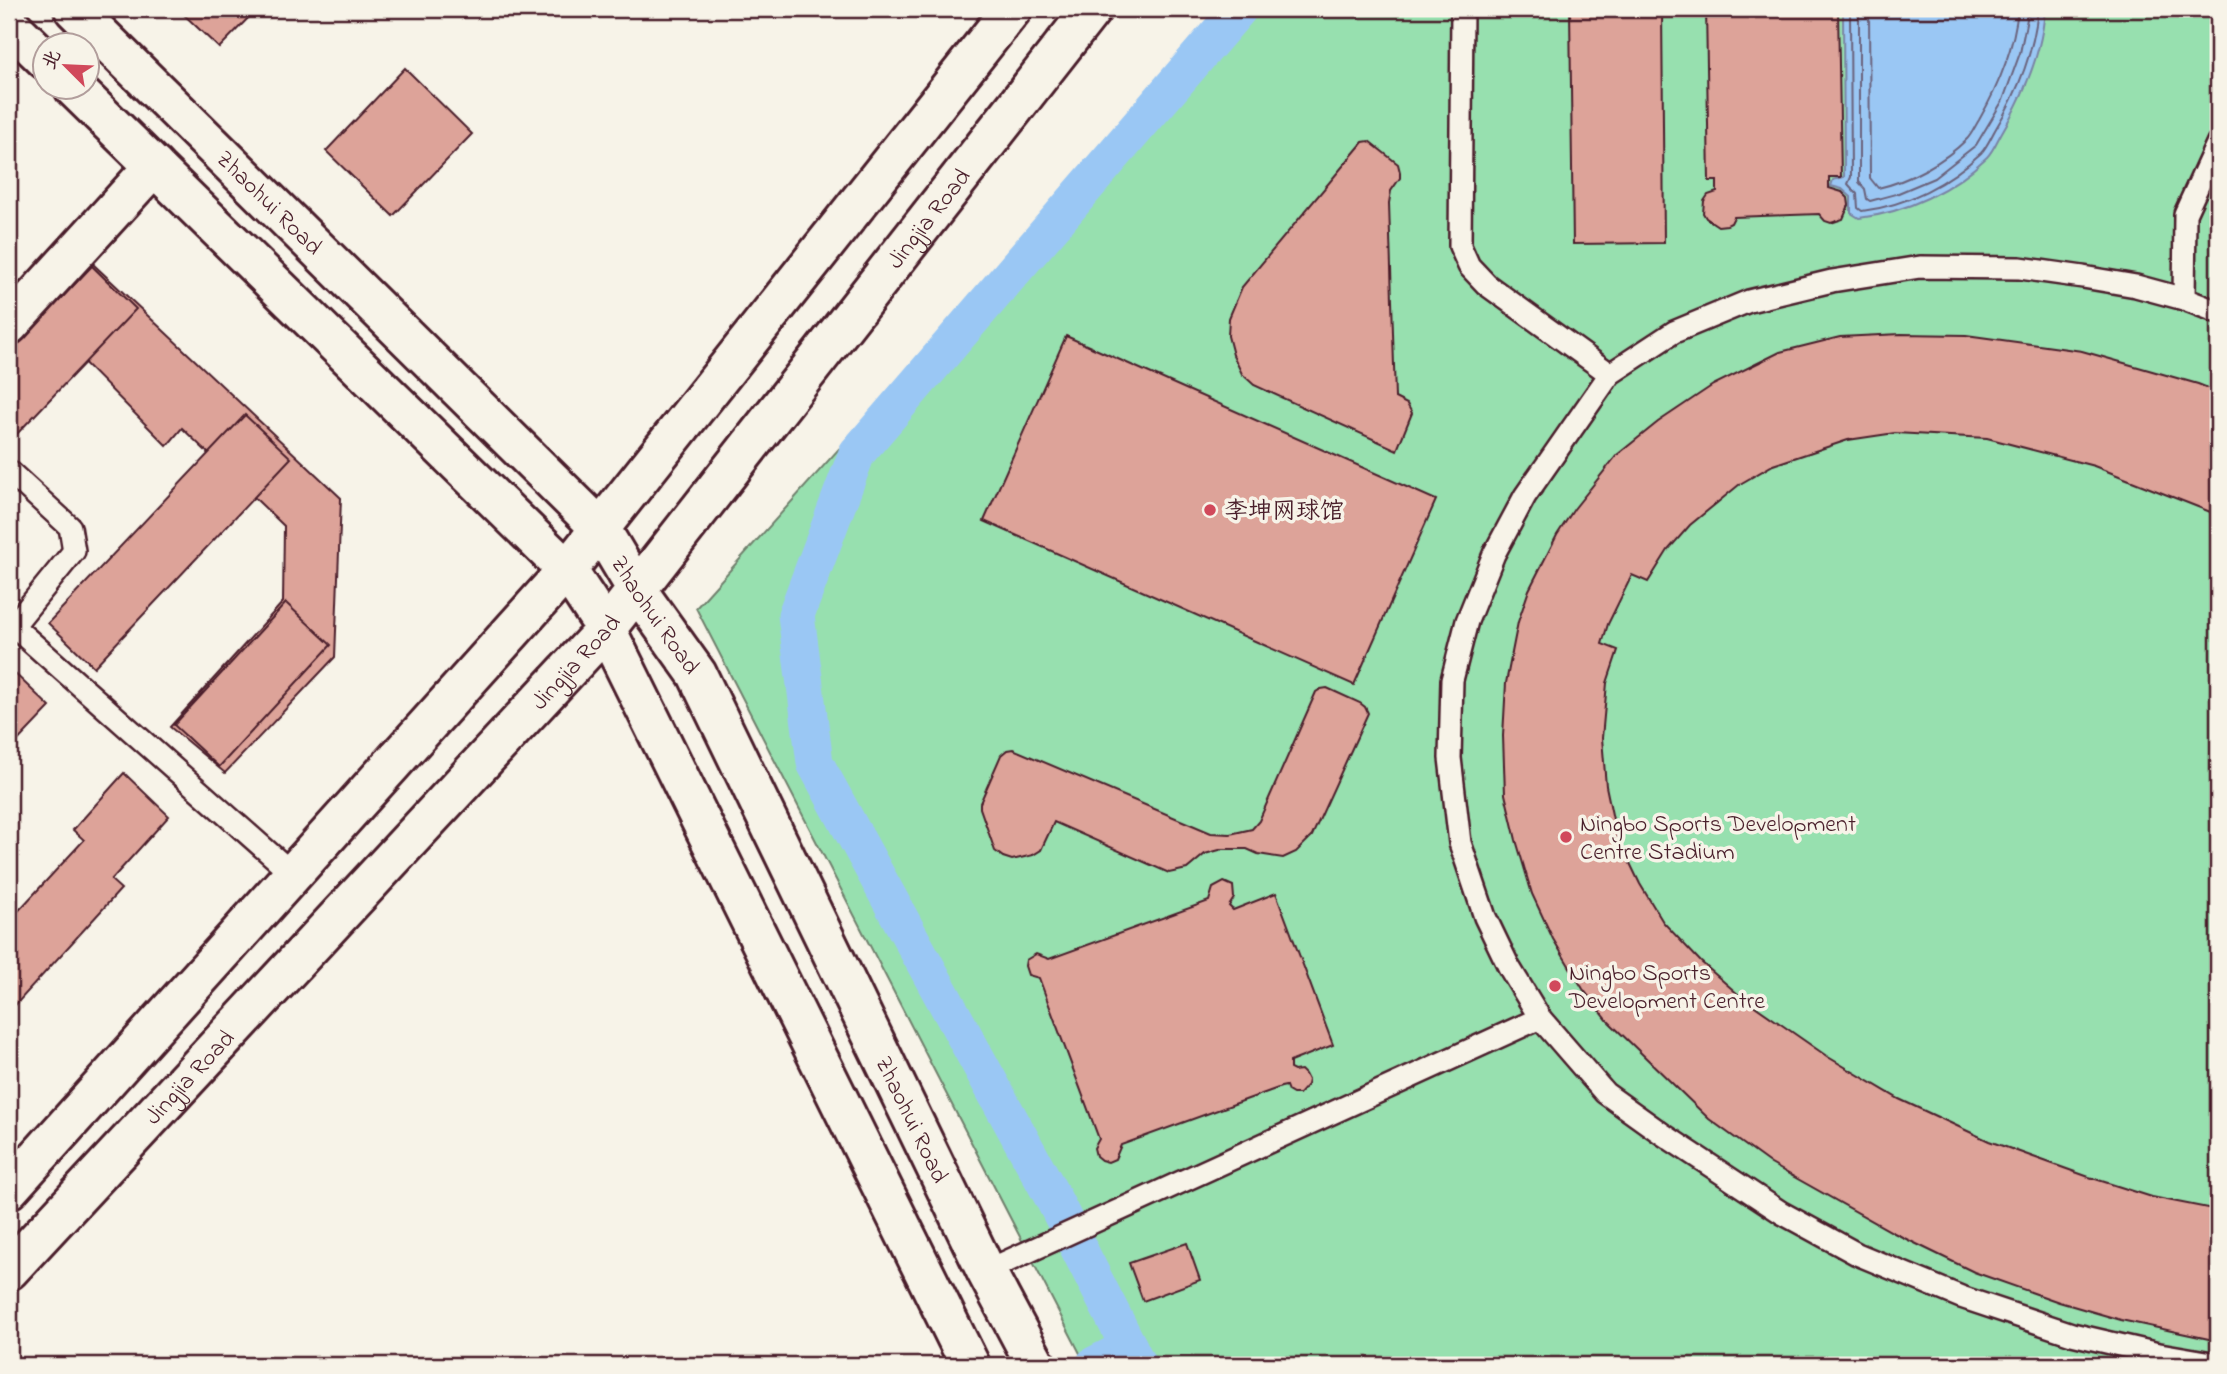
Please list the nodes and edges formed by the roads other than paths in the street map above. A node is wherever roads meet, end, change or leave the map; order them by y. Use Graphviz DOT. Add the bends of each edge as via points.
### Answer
graph roads {
  1 [pos="74,9"];
  2 [pos="1012,9"];
  3 [pos="1092,9"];
  4 [pos="1462,9"];
  5 [pos="9,24"];
  6 [pos="32,46"];
  7 [pos="88,102"];
  8 [pos="2218,142"];
  9 [pos="154,166"];
  10 [pos="2184,299"];
  11 [pos="2218,312"];
  12 [pos="9,325"];
  13 [pos="1610,374"];
  14 [pos="9,471"];
  15 [pos="600,528"];
  16 [pos="567,570"];
  17 [pos="637,590"];
  18 [pos="606,629"];
  19 [pos="293,874"];
  20 [pos="1540,1018"];
  21 [pos="9,1189"];
  22 [pos="9,1270"];
  23 [pos="986,1271"];
  24 [pos="1033,1359"];
  25 [pos="2218,1364"];
  26 [pos="970,1365"];
  1 -- 15 [label="main road, Zhaohui Road"];
  2 -- 15 [label="main road"];
  3 -- 17 [label="main road, Jingjia Road"];
  4 -- 13 [label="lane" via="1460,246 1469,266 1487,285"];
  5 -- 6 [label="main road"];
  7 -- 9 [label="main road, Zhaohui Road"];
  8 -- 10 [label="lane" via="2185,214"];
  9 -- 12 [label="main road"];
  9 -- 16 [label="main road, Zhaohui Road"];
  10 -- 11 [label="lane"];
  10 -- 13 [label="lane" via="2136,286 2020,268 1920,267 1749,301 1674,332"];
  13 -- 20 [label="lane" via="1525,496 1494,554 1467,621 1452,680 1450,758 1460,843 1486,917"];
  14 -- 19 [label="lane" via="70,527 74,551 13,626"];
  15 -- 16 [label="main road"];
  15 -- 17 [label="main road, Zhaohui Road"];
  16 -- 18 [label="main road, Zhaohui Road"];
  16 -- 19 [label="main road"];
  17 -- 18 [label="main road, Jingjia Road"];
  17 -- 23 [label="main road, Zhaohui Road" via="696,674"];
  18 -- 22 [label="main road, Jingjia Road"];
  18 -- 26 [label="main road, Zhaohui Road"];
  19 -- 21 [label="main road"];
  20 -- 23 [label="lane"];
  20 -- 25 [label="lane" via="1605,1093 1782,1213 1857,1254 1961,1297 2072,1334"];
  23 -- 24 [label="main road, Zhaohui Road"];
}
